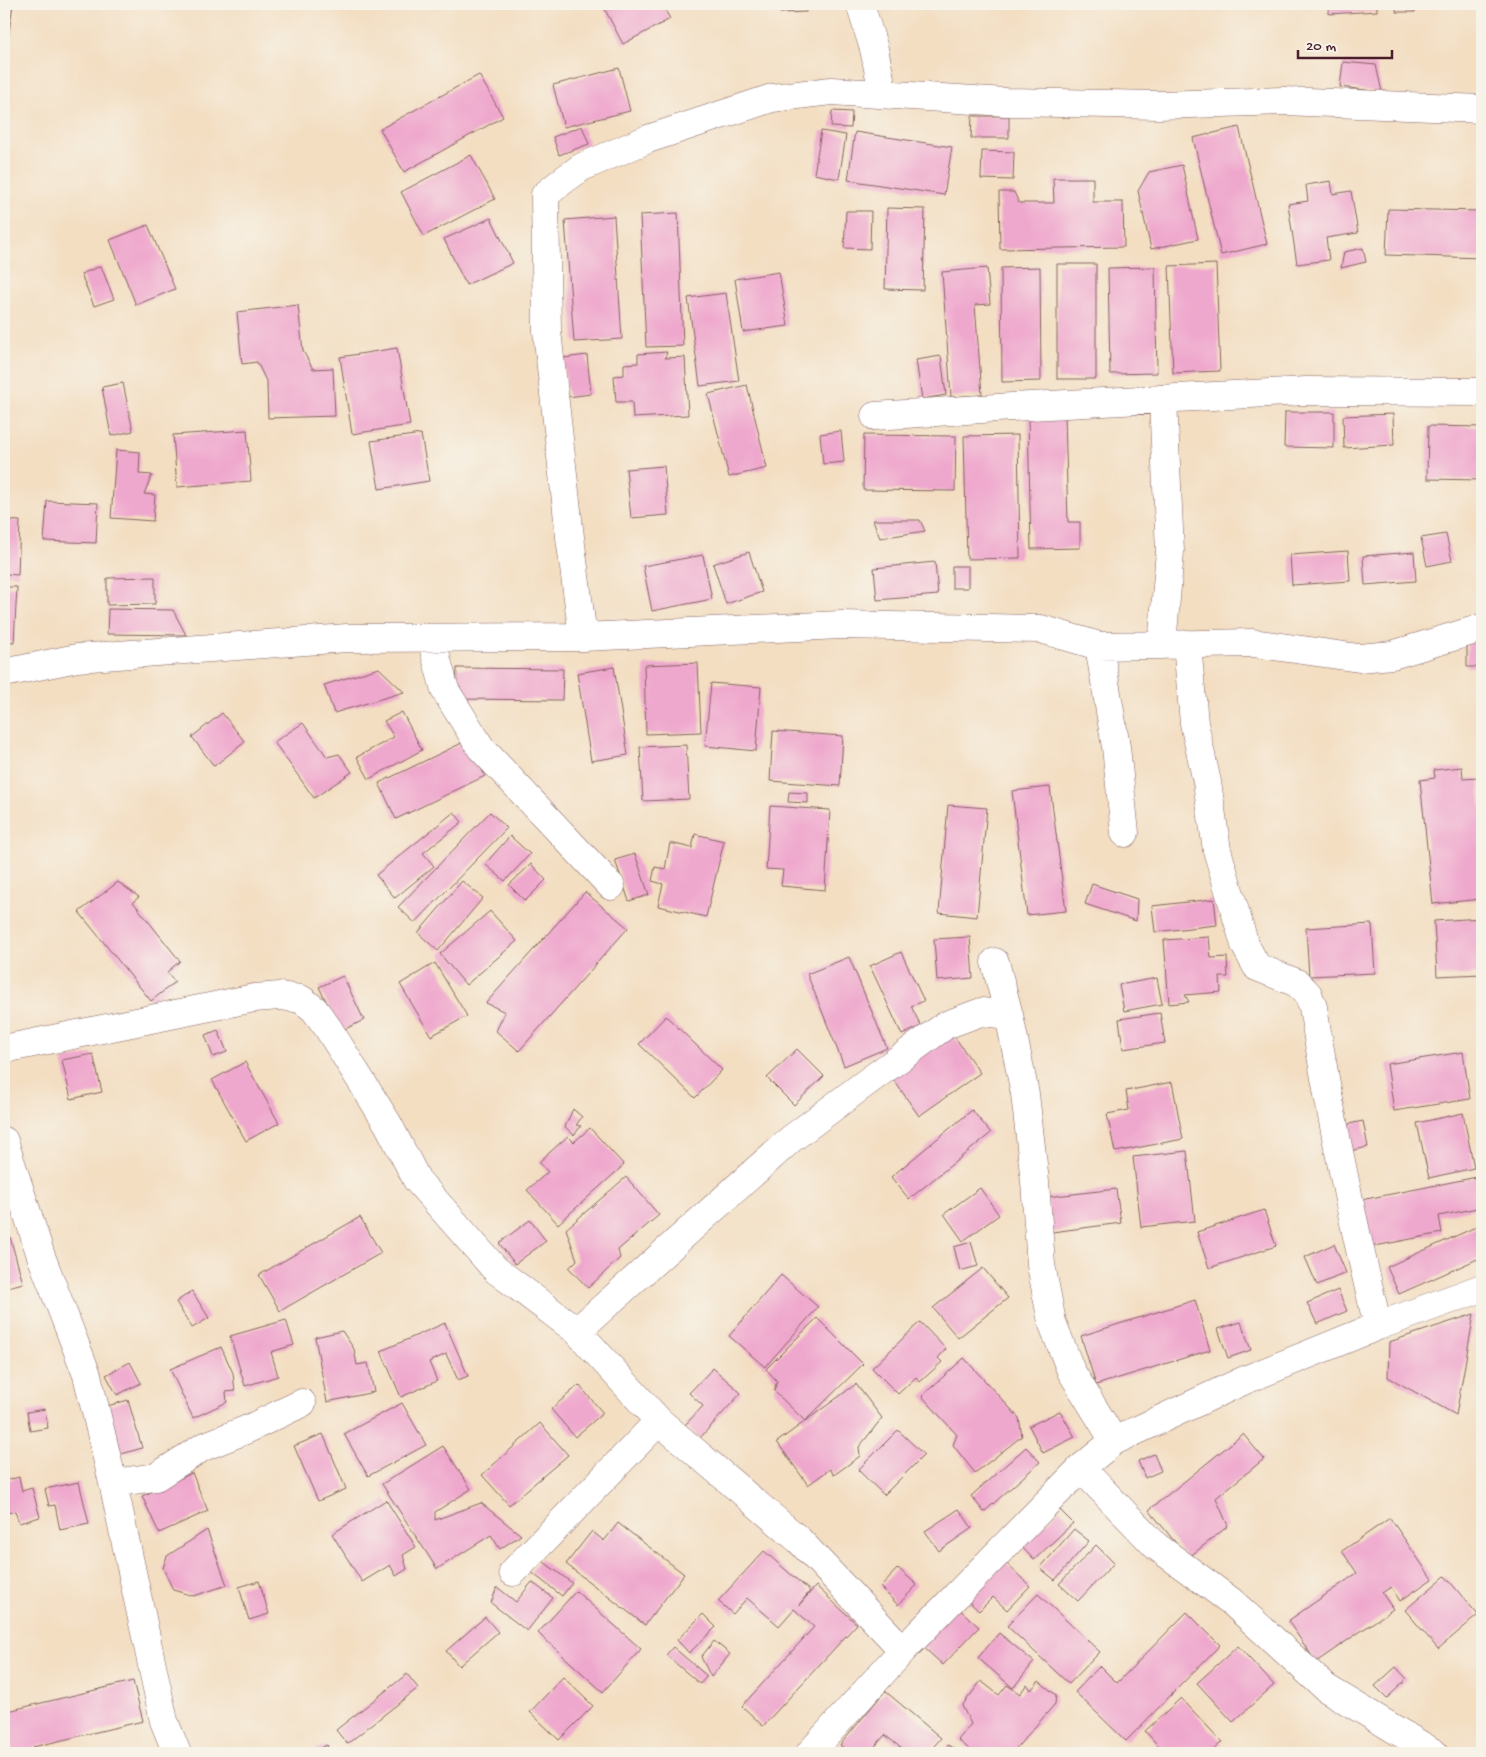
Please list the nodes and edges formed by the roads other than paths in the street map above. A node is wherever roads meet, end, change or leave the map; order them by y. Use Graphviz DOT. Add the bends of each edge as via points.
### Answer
graph roads {
  1 [pos="860,4"];
  2 [pos="883,93"];
  3 [pos="1482,109"];
  4 [pos="1482,392"];
  5 [pos="1162,399"];
  6 [pos="875,416"];
  7 [pos="1482,628"];
  8 [pos="583,637"];
  9 [pos="431,638"];
  10 [pos="1174,644"];
  11 [pos="1099,646"];
  12 [pos="4,673"];
  13 [pos="1125,833"];
  14 [pos="611,886"];
  15 [pos="995,962"];
  16 [pos="1009,1015"];
  17 [pos="4,1049"];
  18 [pos="4,1141"];
  19 [pos="1482,1288"];
  20 [pos="1378,1326"];
  21 [pos="577,1332"];
  22 [pos="302,1403"];
  23 [pos="659,1421"];
  24 [pos="1114,1441"];
  25 [pos="1081,1468"];
  26 [pos="113,1483"];
  27 [pos="512,1572"];
  28 [pos="903,1650"];
  29 [pos="821,1749"];
  30 [pos="177,1753"];
  31 [pos="1434,1753"];
  1 -- 2 [label="street"];
  2 -- 3 [label="street" via="1006,102 1158,105 1283,101"];
  2 -- 8 [label="street" via="831,91 772,98 648,139 582,167 545,195 547,331"];
  4 -- 5 [label="street" via="1306,392"];
  5 -- 6 [label="street"];
  5 -- 10 [label="street"];
  7 -- 10 [label="street" via="1392,655 1359,658 1253,643"];
  8 -- 9 [label="street"];
  8 -- 11 [label="street" via="841,625 965,627 1041,629"];
  9 -- 12 [label="street" via="347,638 77,658"];
  9 -- 14 [label="street" via="445,690 481,748"];
  10 -- 11 [label="street"];
  10 -- 20 [label="street" via="1207,782 1217,850 1245,945 1257,967 1298,983 1308,994 1313,1007 1333,1127"];
  11 -- 13 [label="street" via="1116,747"];
  15 -- 16 [label="street"];
  16 -- 21 [label="street" via="981,1012 946,1025 867,1082 791,1139"];
  16 -- 24 [label="street" via="1024,1094 1041,1266 1052,1322 1071,1372"];
  17 -- 21 [label="street" via="254,998 280,996 300,999 328,1028 388,1124 417,1180 496,1270"];
  18 -- 26 [label="street" via="41,1256 87,1375"];
  19 -- 20 [label="street"];
  20 -- 24 [label="street" via="1245,1380"];
  21 -- 23 [label="street"];
  22 -- 26 [label="street" via="203,1447 156,1477"];
  23 -- 27 [label="street"];
  23 -- 28 [label="street" via="799,1540"];
  24 -- 25 [label="street"];
  25 -- 28 [label="street"];
  25 -- 31 [label="street" via="1156,1546 1232,1602 1326,1688"];
  26 -- 30 [label="street" via="164,1722"];
  28 -- 29 [label="street"];
}
